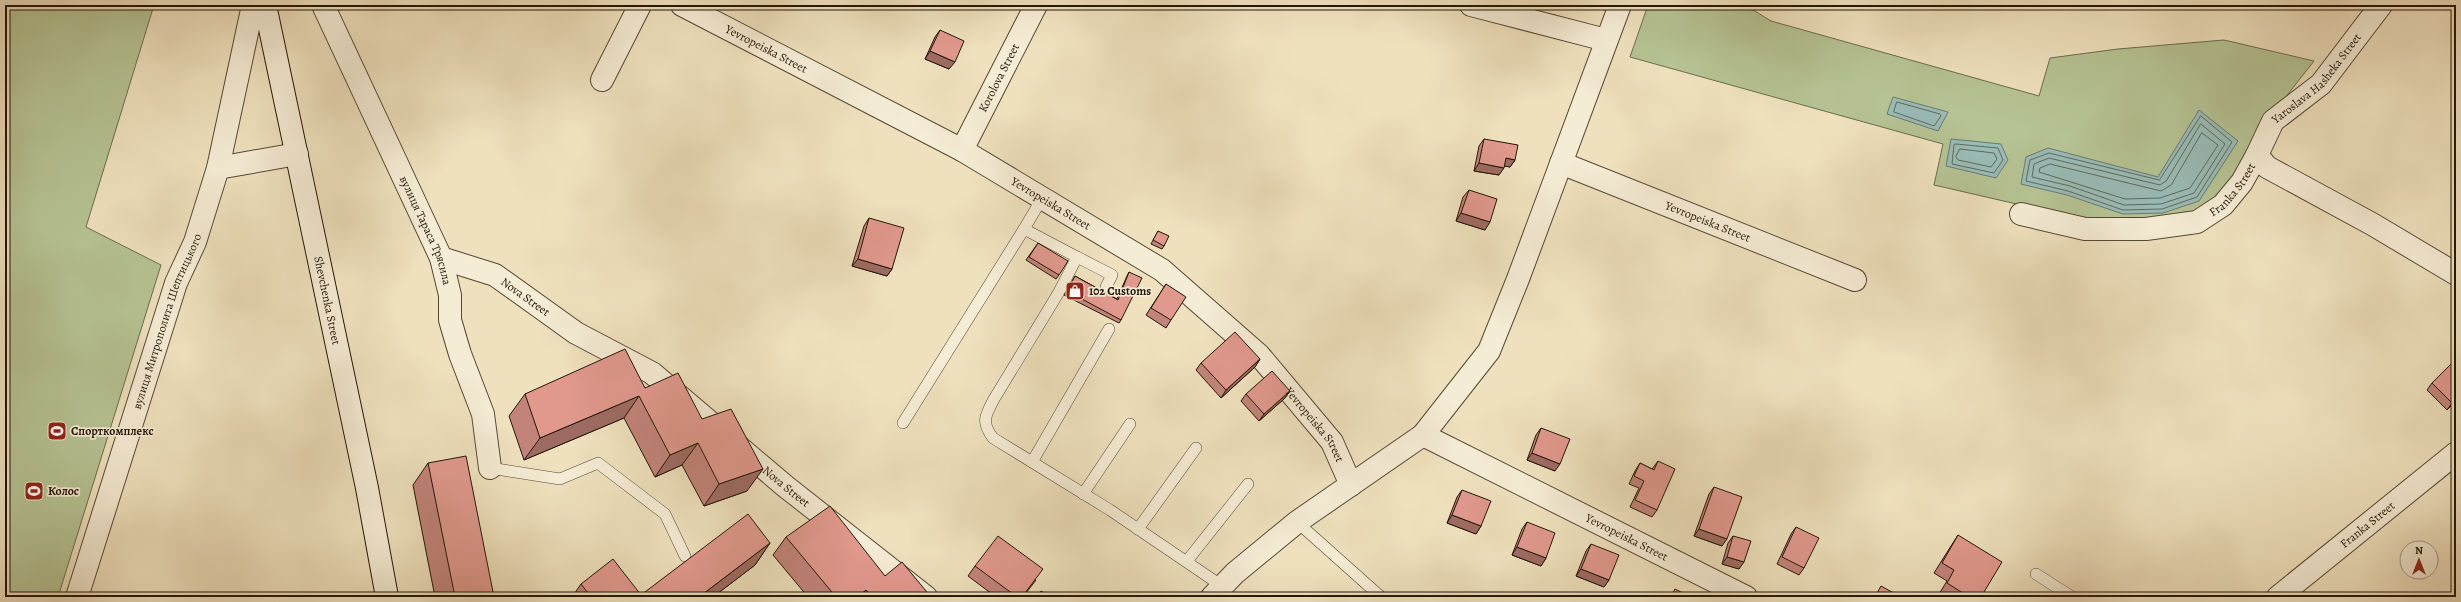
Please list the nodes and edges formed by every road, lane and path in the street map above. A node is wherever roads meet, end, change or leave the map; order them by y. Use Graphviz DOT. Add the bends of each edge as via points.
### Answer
graph roads {
  1 [pos="253,5"];
  2 [pos="265,5"];
  3 [pos="323,5"];
  4 [pos="640,5"];
  5 [pos="682,5"];
  6 [pos="1036,5"];
  7 [pos="1471,5"];
  8 [pos="1620,5"];
  9 [pos="2381,5"];
  10 [pos="1606,40"];
  11 [pos="602,80"];
  12 [pos="962,150"];
  13 [pos="297,154"];
  14 [pos="2257,155"];
  15 [pos="1561,162"];
  16 [pos="218,168"];
  17 [pos="1037,207"];
  18 [pos="2021,214"];
  19 [pos="1024,229"];
  20 [pos="1077,257"];
  21 [pos="441,258"];
  22 [pos="2456,274"];
  23 [pos="1855,280"];
  24 [pos="1106,287"];
  25 [pos="1110,329"];
  26 [pos="903,422"];
  27 [pos="1130,424"];
  28 [pos="1423,434"];
  29 [pos="1196,448"];
  30 [pos="2456,453"];
  31 [pos="1032,462"];
  32 [pos="490,468"];
  33 [pos="1248,484"];
  34 [pos="1351,485"];
  35 [pos="1084,494"];
  36 [pos="1297,522"];
  37 [pos="1138,529"];
  38 [pos="685,556"];
  39 [pos="1186,561"];
  40 [pos="2036,574"];
  41 [pos="1217,591"];
  42 [pos="77,597"];
  43 [pos="388,597"];
  44 [pos="926,597"];
  45 [pos="1381,597"];
  46 [pos="1746,597"];
  47 [pos="2072,597"];
  48 [pos="2278,597"];
  1 -- 16 [label="street, вулиця Митрополита Шептицького"];
  2 -- 13 [label="street, Shevchenka Street"];
  3 -- 21 [label="street, вулиця Тараса Трясила"];
  4 -- 11 [label="street"];
  5 -- 12 [label="street, Yevropeiska Street"];
  6 -- 12 [label="street, Korolova Street"];
  7 -- 10 [label="street"];
  8 -- 10 [label="street"];
  9 -- 14 [label="street, Yaroslava Hasheka Street" via="2321,84 2273,121"];
  10 -- 15 [label="street"];
  12 -- 34 [label="street, Yevropeiska Street" via="1162,270 1259,355 1332,442"];
  13 -- 16 [label="street"];
  13 -- 43 [label="street, Shevchenka Street"];
  14 -- 18 [label="street, Franka Street" via="2242,182 2223,205 2197,222 2146,229 2085,229"];
  14 -- 22 [label="street, Franka Street" via="2267,166"];
  15 -- 23 [label="street, Yevropeiska Street"];
  15 -- 28 [label="street" via="1489,351"];
  16 -- 42 [label="street, вулиця Митрополита Шептицького" via="195,242 176,283"];
  17 -- 19 [label="lane"];
  19 -- 20 [label="lane"];
  19 -- 26 [label="lane"];
  20 -- 24 [label="lane" via="1112,275"];
  20 -- 31 [label="lane" via="986,416 985,428 993,438"];
  21 -- 32 [label="street, вулиця Тараса Трясила" via="450,295 450,320 483,414"];
  21 -- 44 [label="street, Nova Street" via="495,275 576,334 652,373 785,486"];
  25 -- 31 [label="lane"];
  27 -- 35 [label="lane"];
  28 -- 34 [label="street"];
  28 -- 46 [label="street, Yevropeiska Street"];
  29 -- 37 [label="lane"];
  30 -- 48 [label="street, Franka Street"];
  31 -- 35 [label="lane"];
  32 -- 38 [label="lane" via="560,480 598,463 665,514"];
  33 -- 39 [label="lane"];
  34 -- 36 [label="street"];
  35 -- 37 [label="lane"];
  36 -- 41 [label="street" via="1235,572"];
  36 -- 45 [label="lane"];
  37 -- 39 [label="lane"];
  39 -- 41 [label="lane"];
  40 -- 47 [label="lane"];
}
